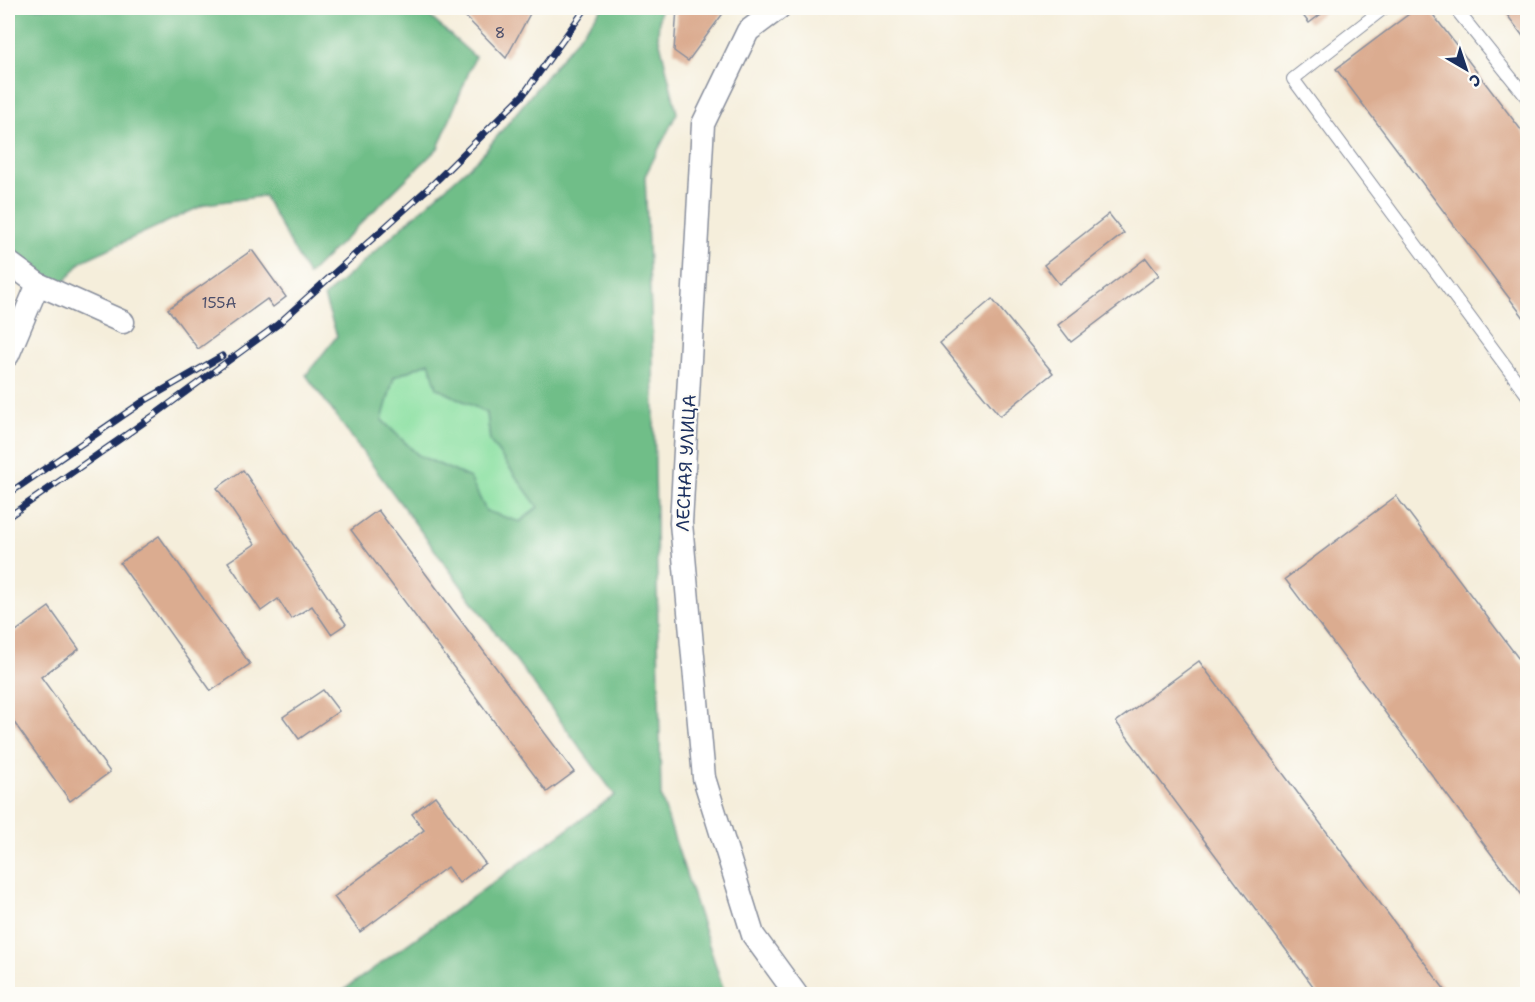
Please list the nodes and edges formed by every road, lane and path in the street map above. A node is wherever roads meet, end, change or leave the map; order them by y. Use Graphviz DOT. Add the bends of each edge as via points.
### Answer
graph roads {
  1 [pos="779,8"];
  2 [pos="1384,8"];
  3 [pos="1455,8"];
  4 [pos="1527,99"];
  5 [pos="8,262"];
  6 [pos="38,284"];
  7 [pos="123,322"];
  8 [pos="8,355"];
  9 [pos="1527,396"];
  10 [pos="796,994"];
  1 -- 10 [label="street, ЛЕСНАЯ УЛИЦА" via="748,31 703,124 681,523 704,778 753,935"];
  2 -- 9 [label="lane" via="1293,79"];
  3 -- 4 [label="lane"];
  5 -- 6 [label="street"];
  6 -- 7 [label="street"];
  6 -- 8 [label="street"];
}
